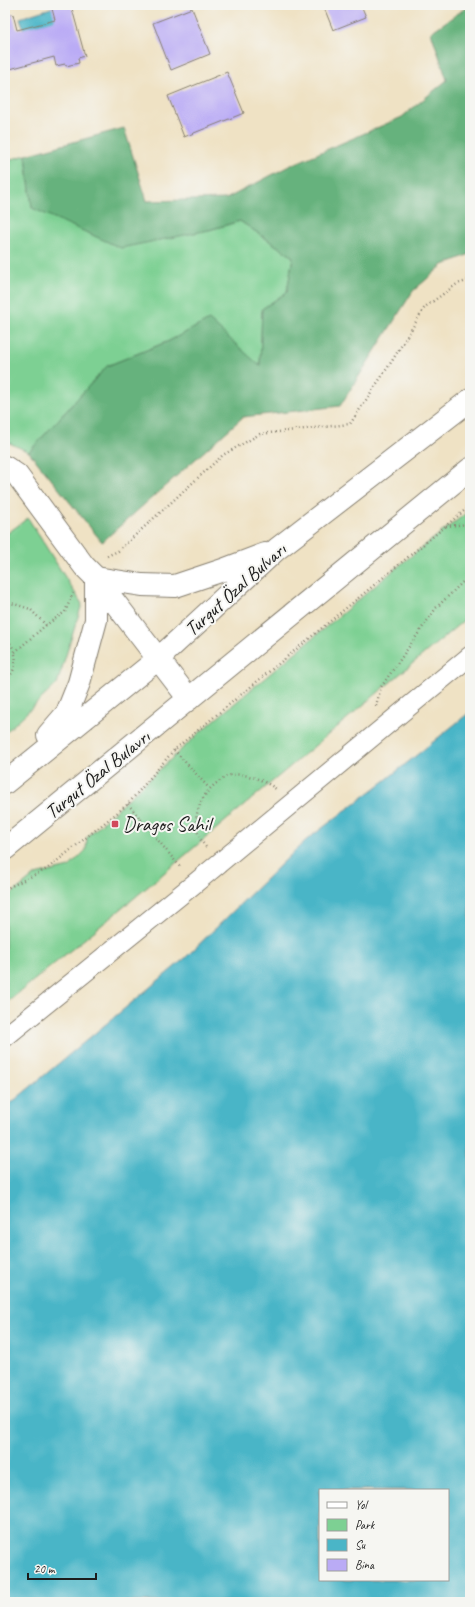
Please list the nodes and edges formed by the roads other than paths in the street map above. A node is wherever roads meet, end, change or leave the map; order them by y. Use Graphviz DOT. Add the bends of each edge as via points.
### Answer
graph roads {
  1 [pos="470,400"];
  2 [pos="5,467"];
  3 [pos="470,469"];
  4 [pos="276,549"];
  5 [pos="90,572"];
  6 [pos="470,656"];
  7 [pos="158,659"];
  8 [pos="189,699"];
  9 [pos="6,782"];
  10 [pos="5,849"];
  11 [pos="5,1037"];
  1 -- 4 [label="main road, Turgut Özal Bulvarı"];
  2 -- 5 [label="main road" via="18,475"];
  3 -- 8 [label="main road"];
  4 -- 5 [label="main road" via="175,586 142,586"];
  4 -- 7 [label="main road, Turgut Özal Bulvarı"];
  5 -- 7 [label="main road"];
  5 -- 9 [label="main road" via="96,620 79,683 67,714"];
  6 -- 11 [label="street"];
  7 -- 8 [label="main road"];
  7 -- 9 [label="main road, Turgut Özal Bulvarı"];
  8 -- 10 [label="main road, Turgut Özal Bulavrı"];
}
